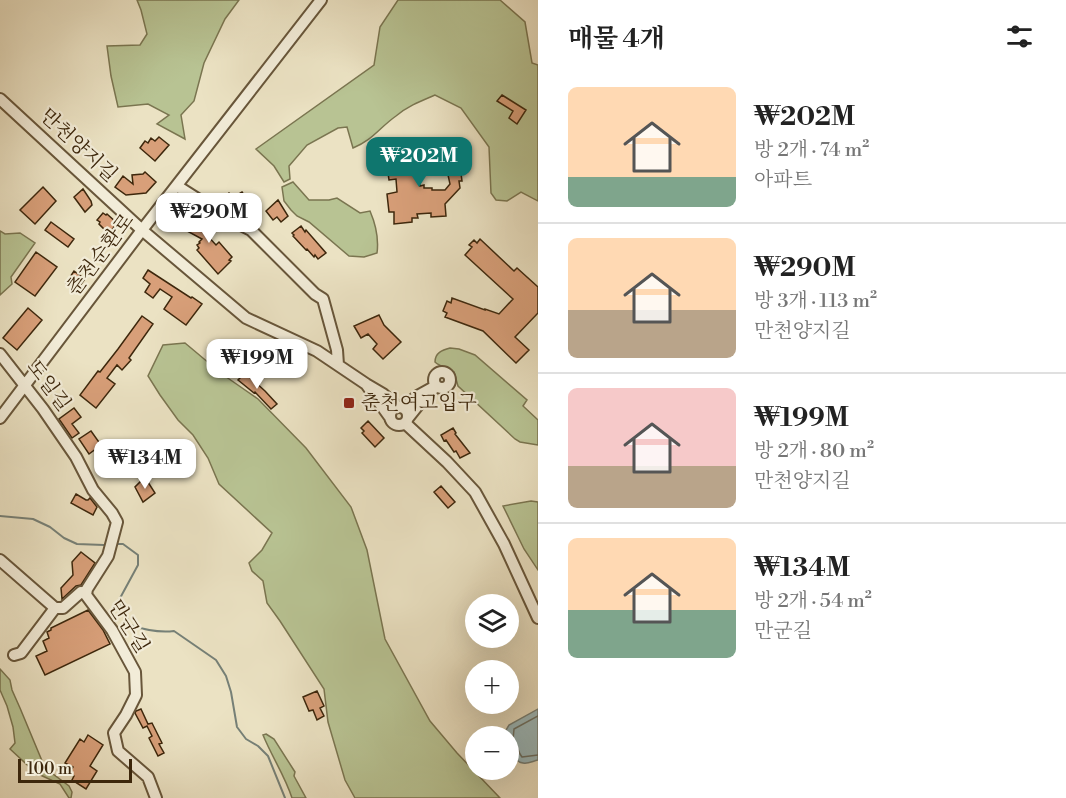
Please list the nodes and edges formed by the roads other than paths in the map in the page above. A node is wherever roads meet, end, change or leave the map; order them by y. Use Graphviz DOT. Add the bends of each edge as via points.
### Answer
graph roads {
  1 [pos="321,0"];
  2 [pos="0,99"];
  3 [pos="177,186"];
  4 [pos="142,230"];
  5 [pos="0,354"];
  6 [pos="338,365"];
  7 [pos="366,384"];
  8 [pos="25,386"];
  9 [pos="436,386"];
  10 [pos="404,414"];
  11 [pos="389,416"];
  12 [pos="0,418"];
  13 [pos="65,441"];
  14 [pos="0,560"];
  15 [pos="81,592"];
  16 [pos="55,608"];
  17 [pos="538,618"];
  18 [pos="14,655"];
  19 [pos="156,798"];
  1 -- 3 [label="street, 춘천순환로"];
  2 -- 4 [label="street, 만천양지길"];
  3 -- 4 [label="street, 춘천순환로"];
  3 -- 6 [label="street" via="251,230 323,299"];
  4 -- 6 [label="street, 만천양지길" via="246,318"];
  4 -- 8 [label="street, 춘천순환로"];
  5 -- 8 [label="street, 도일길"];
  6 -- 7 [label="street, 만천양지길"];
  7 -- 10 [label="street, 만천양지길"];
  7 -- 11 [label="street"];
  8 -- 12 [label="street, 춘천순환로"];
  8 -- 13 [label="street, 도일길"];
  9 -- 10 [label="street"];
  10 -- 11 [label="street" via="392,410"];
  10 -- 11 [label="street" via="399,426"];
  10 -- 17 [label="street" via="475,492 504,543"];
  13 -- 19 [label="street, 만군길" via="117,522 108,556 86,595 112,630 135,672 136,695 114,734 118,751 148,777"];
  14 -- 16 [label="street"];
  15 -- 16 [label="street" via="63,608"];
  16 -- 18 [label="street" via="21,653"];
}
